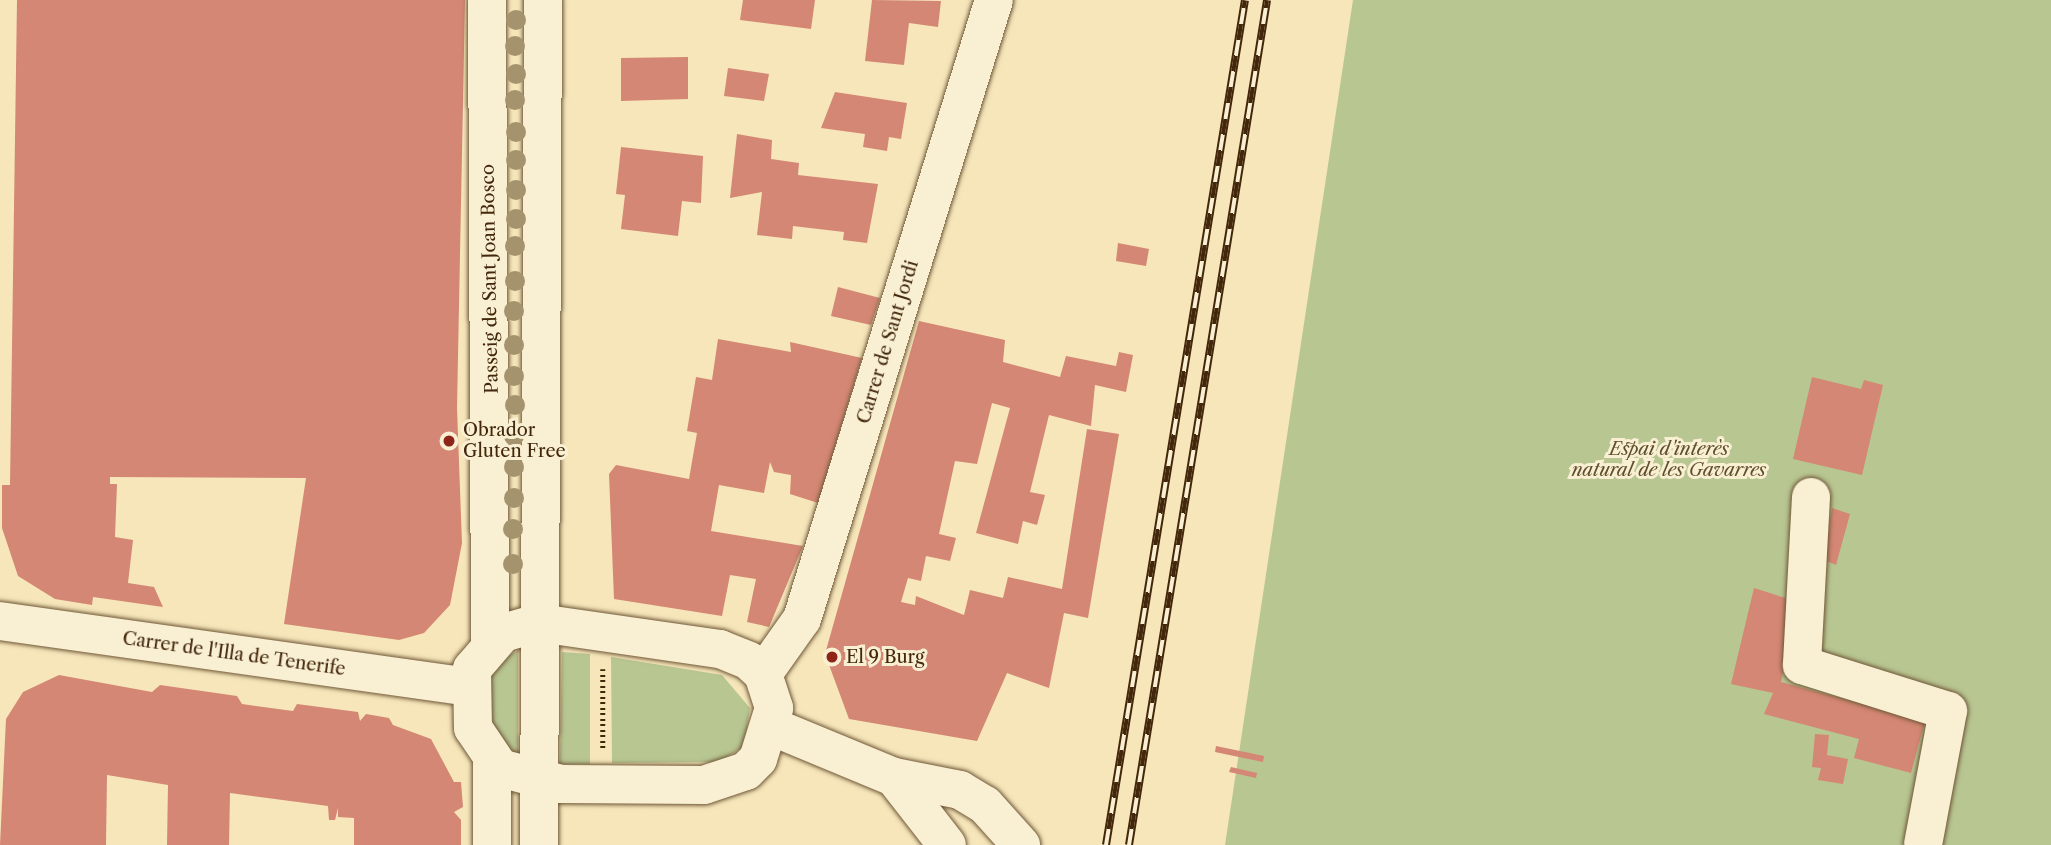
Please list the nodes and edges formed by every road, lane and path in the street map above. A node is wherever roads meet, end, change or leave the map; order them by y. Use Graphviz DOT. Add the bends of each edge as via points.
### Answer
graph roads {
  1 [pos="488,0"];
  2 [pos="543,0"];
  3 [pos="994,0"];
  4 [pos="1811,497"];
  5 [pos="0,621"];
  6 [pos="539,623"];
  7 [pos="602,631"];
  8 [pos="490,643"];
  9 [pos="764,674"];
  10 [pos="468,687"];
  11 [pos="773,727"];
  12 [pos="492,761"];
  13 [pos="894,777"];
  14 [pos="539,782"];
  15 [pos="603,786"];
  16 [pos="492,845"];
  17 [pos="539,845"];
  18 [pos="947,845"];
  19 [pos="1021,845"];
  20 [pos="1923,845"];
  1 -- 8 [label="street, Passeig de Sant Joan Bosco"];
  2 -- 6 [label="street"];
  3 -- 9 [label="street, Carrer de Sant Jordi" via="802,620"];
  4 -- 20 [label="street" via="1802,665 1948,711"];
  5 -- 10 [label="street, Carrer de l'Illa de Tenerife"];
  6 -- 7 [label="street"];
  6 -- 8 [label="street"];
  6 -- 14 [label="street"];
  7 -- 9 [label="street" via="720,649"];
  7 -- 15 [label="path"];
  8 -- 10 [label="street"];
  9 -- 11 [label="street"];
  10 -- 12 [label="street" via="473,728"];
  11 -- 13 [label="street"];
  11 -- 15 [label="street" via="758,759 727,780"];
  12 -- 14 [label="street"];
  12 -- 16 [label="street"];
  13 -- 18 [label="street"];
  13 -- 19 [label="street" via="960,790 985,805"];
  14 -- 15 [label="street"];
  14 -- 17 [label="street"];
}
